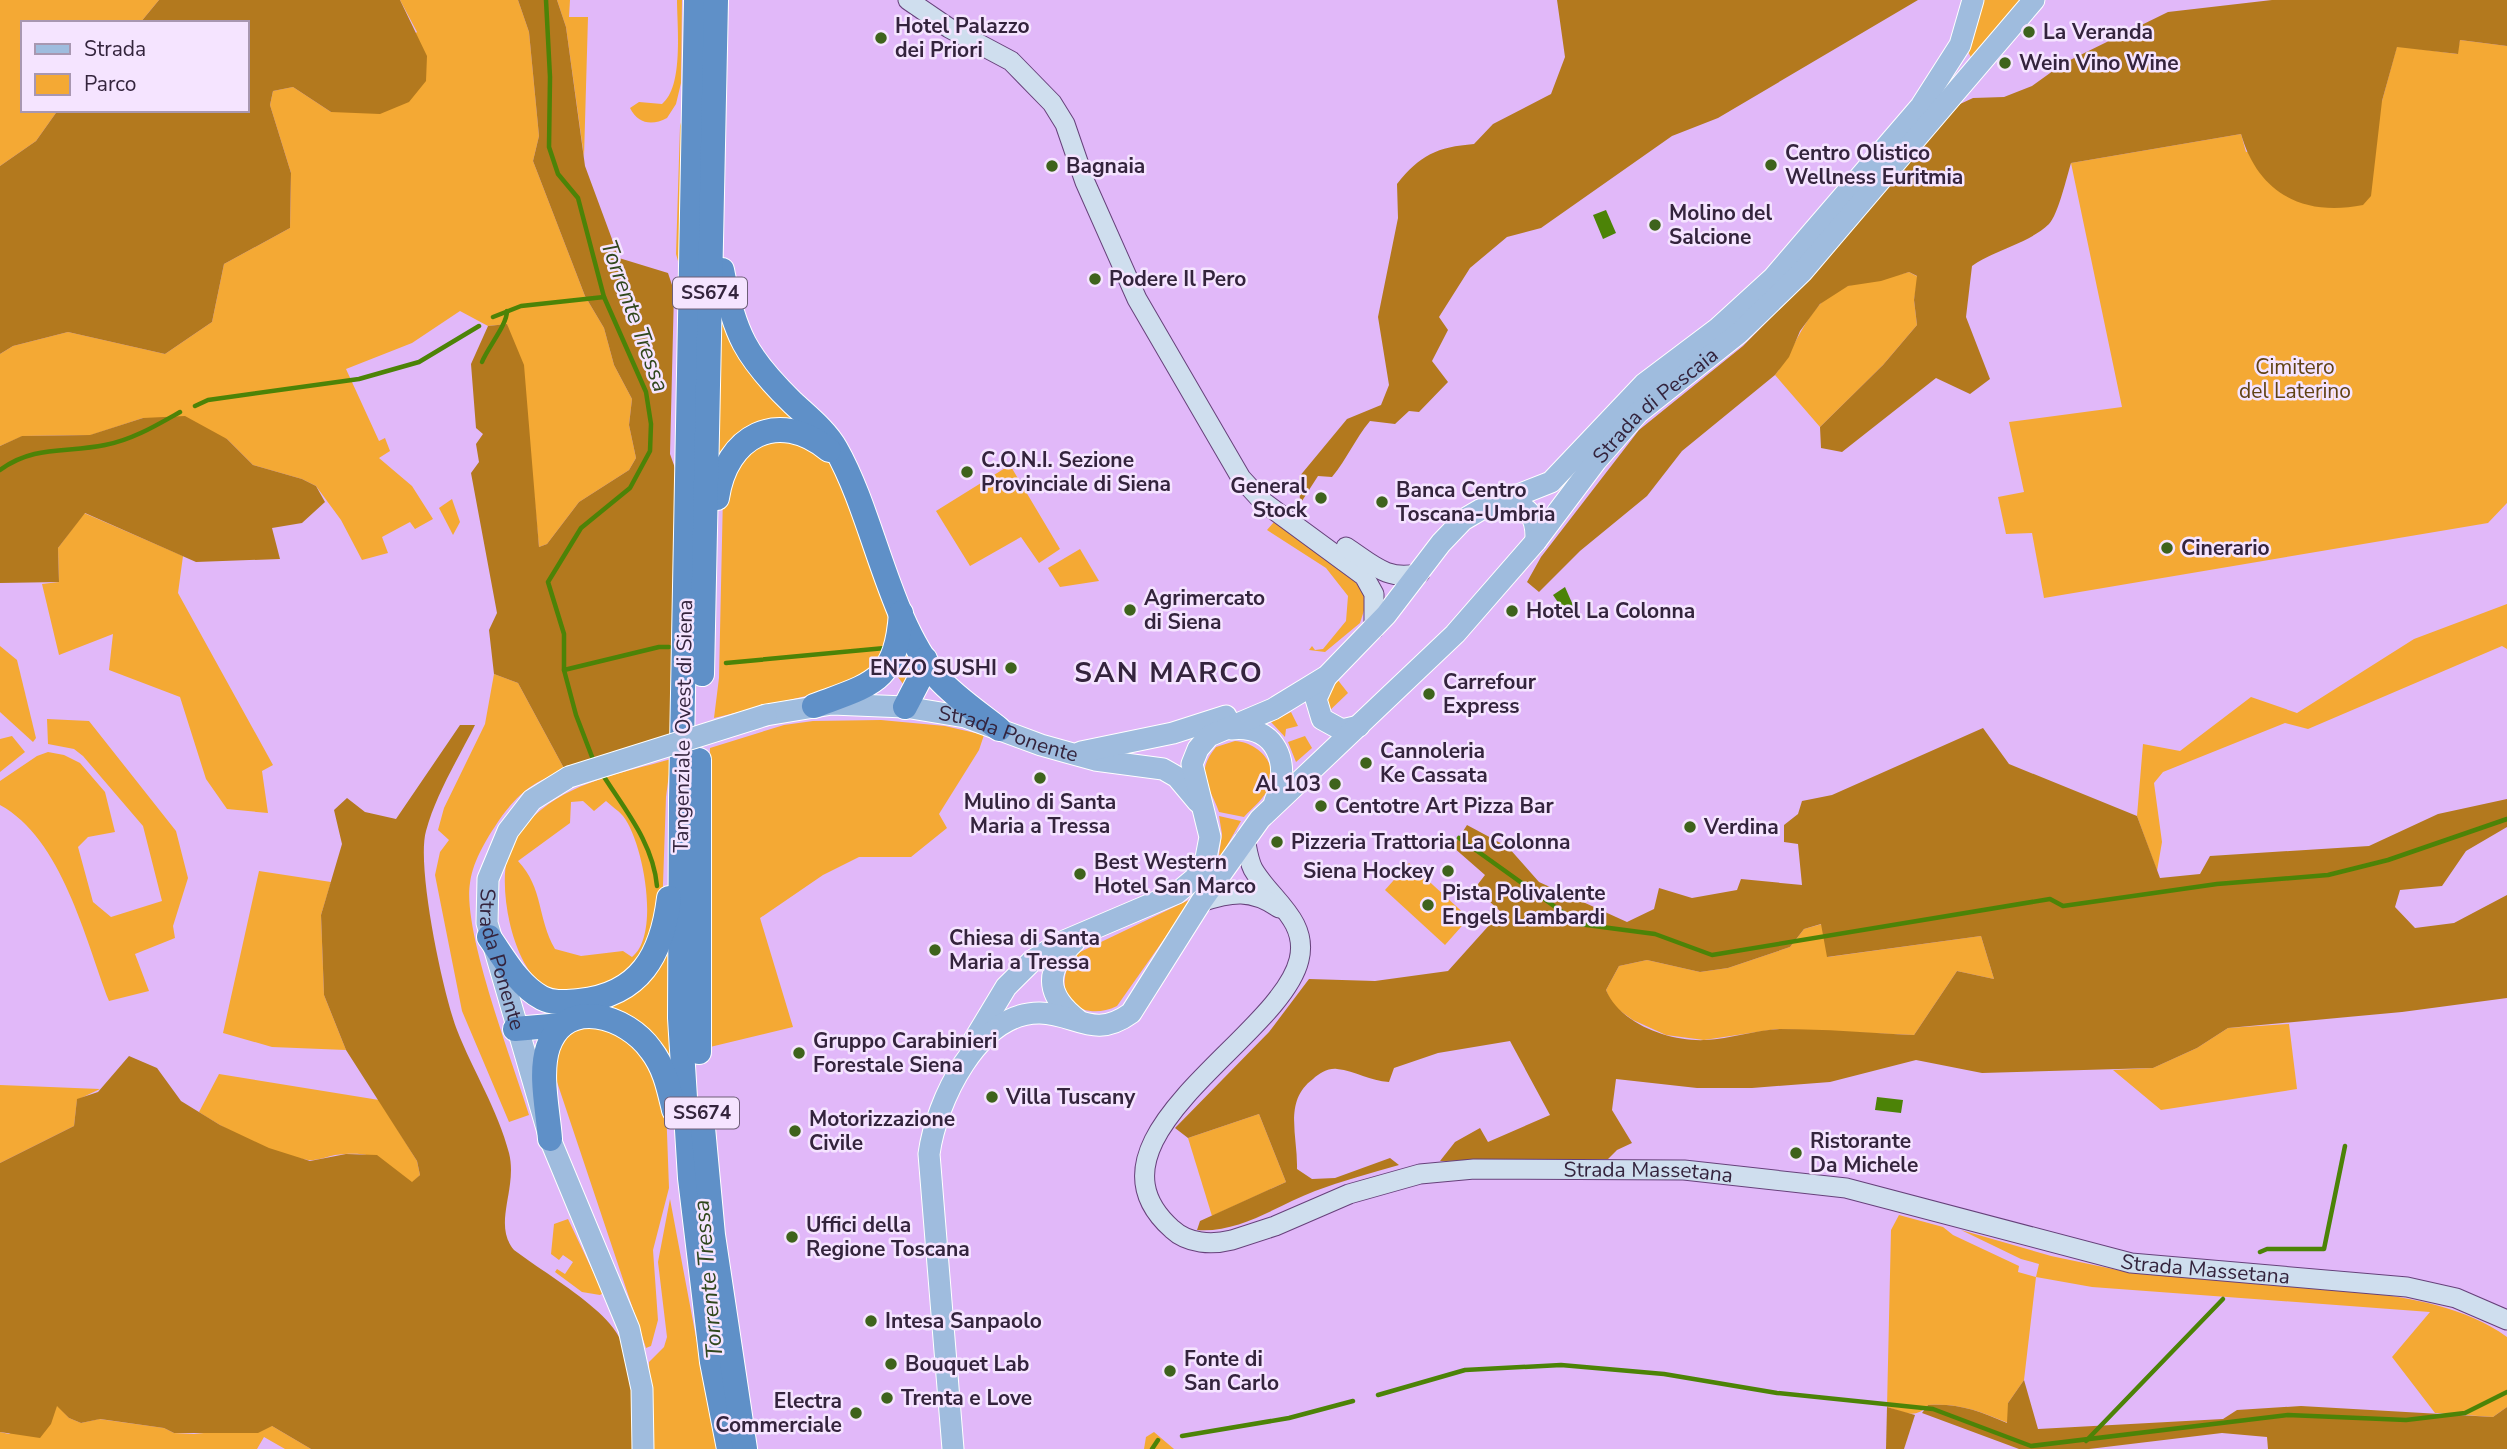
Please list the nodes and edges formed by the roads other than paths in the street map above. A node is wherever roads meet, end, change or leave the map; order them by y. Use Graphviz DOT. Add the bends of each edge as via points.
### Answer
graph roads {
  1 [pos="696,0"];
  2 [pos="716,0"];
  3 [pos="908,0"];
  4 [pos="1973,0"];
  5 [pos="2034,0"];
  6 [pos="712,218"];
  7 [pos="1234,462"];
  8 [pos="843,464"];
  9 [pos="1497,503"];
  10 [pos="1536,541"];
  11 [pos="1420,573"];
  12 [pos="704,585"];
  13 [pos="902,612"];
  14 [pos="1374,629"];
  15 [pos="1346,654"];
  16 [pos="925,659"];
  17 [pos="890,665"];
  18 [pos="1327,676"];
  19 [pos="814,706"];
  20 [pos="905,707"];
  21 [pos="1359,726"];
  22 [pos="999,729"];
  23 [pos="1217,730"];
  24 [pos="1173,733"];
  25 [pos="1072,754"];
  26 [pos="681,800"];
  27 [pos="1274,805"];
  28 [pos="1205,813"];
  29 [pos="1245,838"];
  30 [pos="1201,902"];
  31 [pos="1288,915"];
  32 [pos="489,937"];
  33 [pos="1079,937"];
  34 [pos="1006,987"];
  35 [pos="606,1007"];
  36 [pos="559,1014"];
  37 [pos="1023,1015"];
  38 [pos="1082,1024"];
  39 [pos="515,1029"];
  40 [pos="968,1057"];
  41 [pos="550,1139"];
  42 [pos="690,1178"];
  43 [pos="2507,1320"];
  44 [pos="643,1449"];
  45 [pos="729,1449"];
  46 [pos="745,1449"];
  47 [pos="953,1449"];
  1 -- 26 [label="highway, Tangenziale Ovest di Siena / SS674"];
  2 -- 6 [label="highway, Tangenziale Ovest di Siena / SS674"];
  3 -- 7 [label="street" via="1011,61 1052,103 1069,133 1085,182 1132,288"];
  4 -- 9 [label="main road, Strada di Pescaia" via="1959,44 1921,106 1788,261 1732,317 1644,384 1558,476 1533,491"];
  5 -- 10 [label="main road, Strada di Pescaia" via="1802,272 1739,333 1638,413 1595,461"];
  6 -- 8 [label="highway" via="726,300 741,340 771,380 828,438"];
  6 -- 12 [label="highway, Tangenziale Ovest di Siena / SS674"];
  7 -- 11 [label="street" via="1282,502 1386,573 1405,578"];
  7 -- 14 [label="street" via="1253,494 1364,576 1374,594"];
  8 -- 12 [label="highway" via="815,440 792,431 746,440 729,458 720,478"];
  8 -- 13 [label="highway"];
  9 -- 10 [label="main road" via="1530,511"];
  9 -- 11 [label="main road, Strada di Pescaia" via="1463,520"];
  10 -- 21 [label="main road, Strada di Pescaia" via="1454,634"];
  11 -- 14 [label="main road, Strada di Pescaia"];
  12 -- 46 [label="highway, Tangenziale Ovest di Siena / SS674" via="697,1017 715,1248"];
  13 -- 16 [label="highway"];
  13 -- 17 [label="highway"];
  14 -- 15 [label="main road, Strada di Pescaia"];
  15 -- 18 [label="main road, Strada di Pescaia"];
  15 -- 24 [label="main road, Strada di Pescaia" via="1247,708"];
  16 -- 20 [label="highway"];
  16 -- 22 [label="highway" via="949,689"];
  17 -- 19 [label="highway" via="874,681"];
  17 -- 20 [label="highway"];
  18 -- 21 [label="main road" via="1316,699 1322,719 1342,730"];
  18 -- 23 [label="main road, Strada di Pescaia" via="1273,709"];
  19 -- 20 [label="main road, Strada Ponente"];
  19 -- 32 [label="main road, Strada Ponente, bridge" via="766,715 569,777 532,800 502,842 488,879"];
  20 -- 22 [label="main road, Strada Ponente" via="965,717"];
  21 -- 27 [label="main road, Strada di Pescaia"];
  22 -- 25 [label="main road, Strada Ponente"];
  23 -- 24 [label="main road, Strada di Pescaia"];
  23 -- 27 [label="main road, Strada di Pescaia" via="1253,730 1275,747 1283,771"];
  23 -- 28 [label="main road, Strada di Pescaia" via="1198,749 1192,764"];
  24 -- 25 [label="main road, Strada di Pescaia"];
  25 -- 28 [label="main road, Strada Ponente" via="1163,769 1177,777"];
  26 -- 35 [label="highway" via="660,942 636,979"];
  26 -- 42 [label="highway, Tangenziale Ovest di Siena / SS674" via="680,1018"];
  27 -- 29 [label="main road, Strada di Pescaia"];
  28 -- 33 [label="main road" via="1209,849 1203,867 1186,887"];
  29 -- 30 [label="main road"];
  29 -- 31 [label="street, Strada Massetana" via="1252,867 1282,901"];
  30 -- 31 [label="street" via="1248,893"];
  30 -- 38 [label="main road" via="1131,1013 1108,1025"];
  31 -- 43 [label="street, Strada Massetana" via="1298,932 1300,950 1287,988 1194,1085 1147,1155 1144,1175 1150,1197 1167,1225 1186,1238 1208,1243 1232,1240 1372,1186 1432,1172 1488,1168 1676,1170 1846,1188 2139,1265 2407,1287 2465,1301"];
  32 -- 36 [label="highway" via="527,987"];
  32 -- 39 [label="main road, Strada Ponente"];
  33 -- 34 [label="main road" via="1050,948"];
  33 -- 38 [label="main road" via="1058,958 1052,982 1060,1004"];
  34 -- 37 [label="main road" via="1011,1002"];
  34 -- 40 [label="main road" via="976,1032"];
  35 -- 36 [label="highway"];
  35 -- 42 [label="highway" via="660,1064"];
  36 -- 39 [label="highway"];
  36 -- 41 [label="highway" via="545,1065"];
  37 -- 38 [label="main road" via="1046,1014"];
  37 -- 40 [label="main road" via="1000,1026"];
  39 -- 41 [label="main road, Strada Ponente"];
  40 -- 47 [label="main road" via="940,1109 929,1154"];
  41 -- 44 [label="main road, Strada Ponente" via="632,1338 642,1389"];
  42 -- 45 [label="highway, Tangenziale Ovest di Siena / SS674" via="712,1362"];
}
